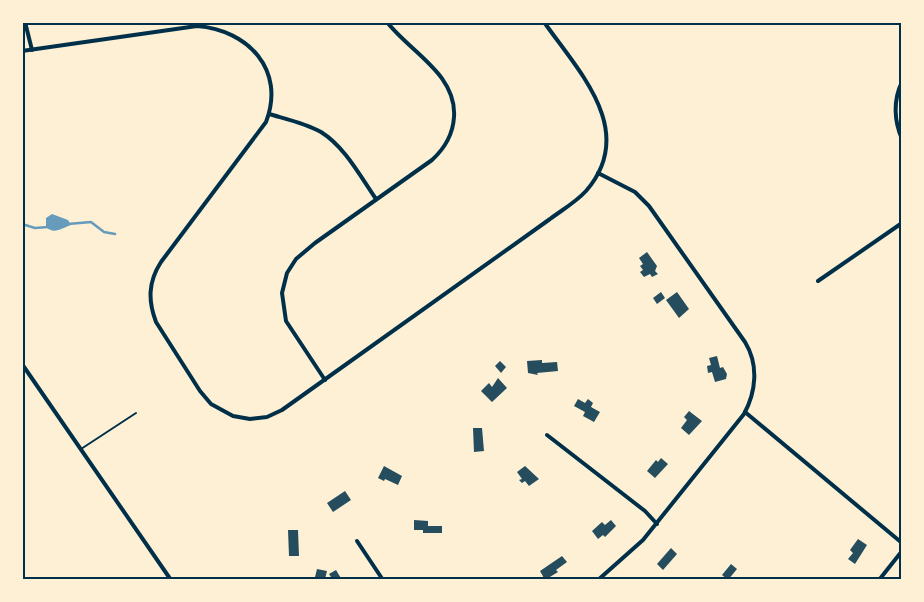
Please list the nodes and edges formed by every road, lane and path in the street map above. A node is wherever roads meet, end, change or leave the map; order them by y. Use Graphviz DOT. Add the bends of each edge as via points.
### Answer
graph roads {
  1 [pos="25,22"];
  2 [pos="387,22"];
  3 [pos="544,22"];
  4 [pos="197,24"];
  5 [pos="32,50"];
  6 [pos="22,51"];
  7 [pos="902,82"];
  8 [pos="269,114"];
  9 [pos="902,140"];
  10 [pos="598,174"];
  11 [pos="376,199"];
  12 [pos="902,223"];
  13 [pos="818,281"];
  14 [pos="22,364"];
  15 [pos="326,380"];
  16 [pos="745,412"];
  17 [pos="136,413"];
  18 [pos="547,434"];
  19 [pos="81,449"];
  20 [pos="657,524"];
  21 [pos="357,541"];
  22 [pos="902,543"];
  23 [pos="902,551"];
  24 [pos="171,580"];
  25 [pos="383,580"];
  26 [pos="598,580"];
  27 [pos="879,580"];
  1 -- 5 [label="street"];
  2 -- 11 [label="street" via="445,82 454,105 454,122 438,155"];
  3 -- 10 [label="street" via="602,109 607,142"];
  4 -- 5 [label="street"];
  4 -- 8 [label="street" via="226,32 254,52 268,71 271,83"];
  5 -- 6 [label="street"];
  7 -- 9 [label="street" via="895,108"];
  8 -- 11 [label="street" via="311,127 331,140"];
  8 -- 15 [label="street" via="261,130 157,267 150,291 152,311 205,398 233,416 258,418 275,414"];
  10 -- 15 [label="street" via="582,196"];
  10 -- 16 [label="street" via="643,198 748,346 755,379"];
  11 -- 15 [label="street" via="301,254 283,284 282,305 286,321"];
  12 -- 13 [label="street"];
  14 -- 19 [label="street"];
  16 -- 20 [label="street"];
  16 -- 22 [label="street"];
  17 -- 19 [label="lane"];
  18 -- 20 [label="street"];
  19 -- 24 [label="street"];
  20 -- 26 [label="street" via="621,562"];
  21 -- 25 [label="street"];
  23 -- 27 [label="street"];
}
